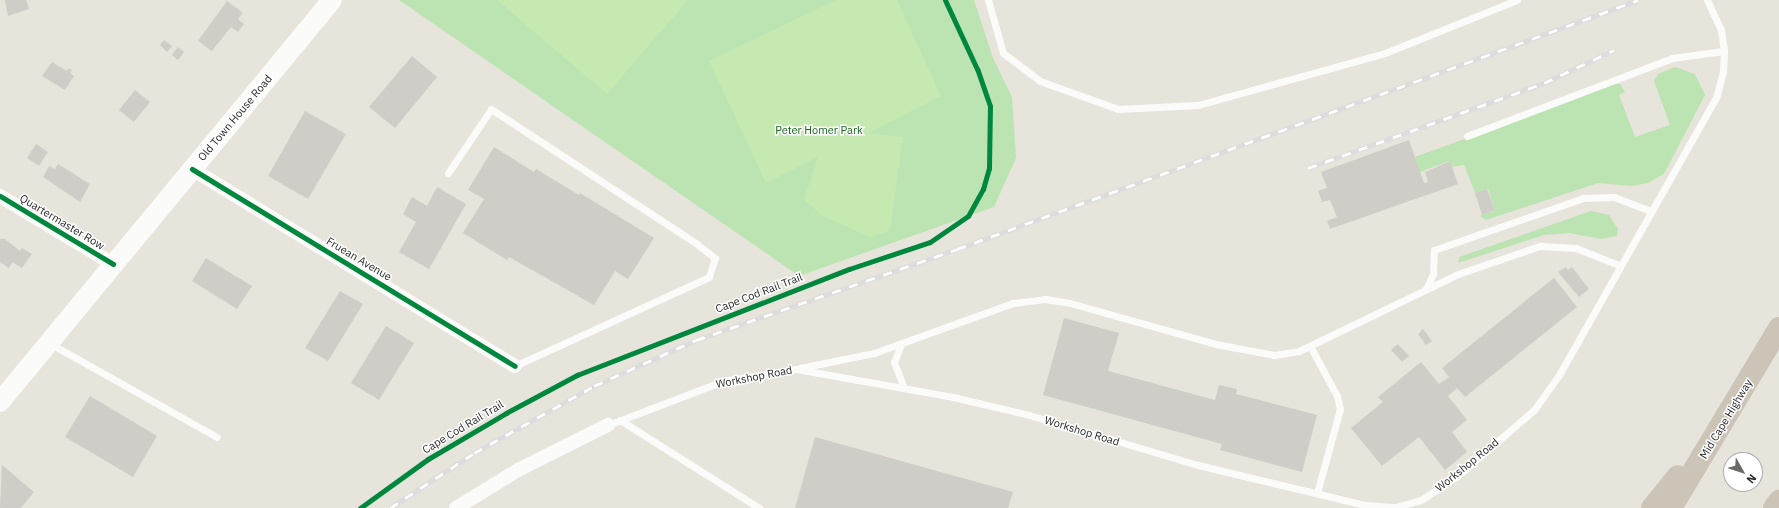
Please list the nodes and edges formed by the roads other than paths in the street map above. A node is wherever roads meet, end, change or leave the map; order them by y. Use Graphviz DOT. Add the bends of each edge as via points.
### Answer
graph roads {
  1 [pos="332,0"];
  2 [pos="988,0"];
  3 [pos="1517,0"];
  4 [pos="1708,0"];
  5 [pos="1724,51"];
  6 [pos="1466,136"];
  7 [pos="192,170"];
  8 [pos="448,172"];
  9 [pos="0,196"];
  10 [pos="1651,211"];
  11 [pos="113,264"];
  12 [pos="1622,266"];
  13 [pos="1426,290"];
  14 [pos="1779,328"];
  15 [pos="49,343"];
  16 [pos="901,344"];
  17 [pos="1310,346"];
  18 [pos="515,366"];
  19 [pos="796,369"];
  20 [pos="904,388"];
  21 [pos="0,402"];
  22 [pos="614,423"];
  23 [pos="1720,429"];
  24 [pos="217,437"];
  25 [pos="1317,493"];
  26 [pos="1779,501"];
  27 [pos="456,508"];
  28 [pos="759,508"];
  29 [pos="1652,508"];
  30 [pos="1671,508"];
  31 [pos="1774,508"];
  1 -- 7 [label="main road, Old Town House Road"];
  2 -- 3 [label="lane" via="1003,53 1040,81 1118,109 1206,103 1385,53"];
  4 -- 5 [label="lane, Workshop Road" via="1721,30"];
  5 -- 6 [label="lane" via="1672,58"];
  5 -- 10 [label="lane, Workshop Road" via="1723,71 1716,98"];
  7 -- 11 [label="main road, Old Town House Road"];
  7 -- 18 [label="street, Fruean Avenue"];
  8 -- 18 [label="lane" via="492,109 715,258 709,277"];
  9 -- 11 [label="street, Quartermaster Row"];
  10 -- 12 [label="lane, Workshop Road"];
  10 -- 13 [label="lane" via="1614,197 1583,198 1434,250 1434,274"];
  11 -- 15 [label="main road, Old Town House Road"];
  12 -- 13 [label="lane" via="1576,248 1540,246 1458,274"];
  12 -- 25 [label="lane, Workshop Road" via="1547,394 1534,410 1456,476 1421,500 1396,507 1374,506"];
  13 -- 17 [label="lane"];
  14 -- 23 [label="highway, Mid Cape Highway"];
  15 -- 21 [label="main road, Old Town House Road"];
  15 -- 24 [label="lane"];
  16 -- 17 [label="lane" via="1013,303 1045,300 1070,303 1216,344 1274,356"];
  16 -- 19 [label="lane" via="855,358"];
  16 -- 20 [label="lane" via="894,362"];
  17 -- 25 [label="lane" via="1337,396 1340,409"];
  19 -- 20 [label="lane, Workshop Road"];
  19 -- 22 [label="lane, Workshop Road" via="723,381"];
  20 -- 25 [label="lane, Workshop Road" via="1029,415 1198,465"];
  22 -- 27 [label="street, Workshop Road" via="518,470"];
  22 -- 28 [label="lane"];
  23 -- 29 [label="highway"];
  23 -- 30 [label="highway, Mid Cape Highway"];
  26 -- 31 [label="highway"];
}
